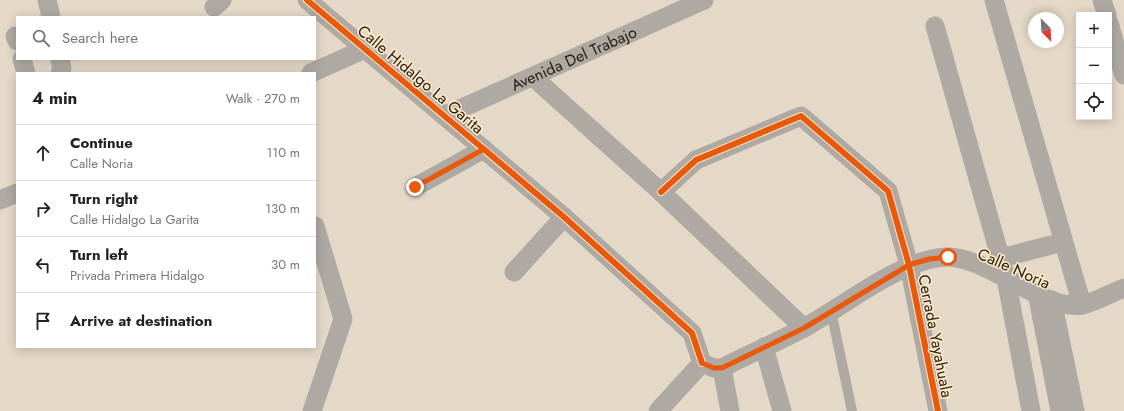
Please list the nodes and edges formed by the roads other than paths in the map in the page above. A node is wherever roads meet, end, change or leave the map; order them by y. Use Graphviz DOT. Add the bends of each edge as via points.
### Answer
graph roads {
  1 [pos="47,0"];
  2 [pos="307,0"];
  3 [pos="704,0"];
  4 [pos="994,0"];
  5 [pos="1102,0"];
  6 [pos="1105,12"];
  7 [pos="51,16"];
  8 [pos="935,26"];
  9 [pos="1112,29"];
  10 [pos="1120,45"];
  11 [pos="365,49"];
  12 [pos="22,60"];
  13 [pos="60,60"];
  14 [pos="26,72"];
  15 [pos="60,72"];
  16 [pos="313,72"];
  17 [pos="1124,75"];
  18 [pos="533,77"];
  19 [pos="444,116"];
  20 [pos="484,149"];
  21 [pos="415,187"];
  22 [pos="661,192"];
  23 [pos="16,193"];
  24 [pos="0,200"];
  25 [pos="564,217"];
  26 [pos="316,229"];
  27 [pos="1063,242"];
  28 [pos="1001,258"];
  29 [pos="909,265"];
  30 [pos="514,272"];
  31 [pos="1006,278"];
  32 [pos="1124,288"];
  33 [pos="1044,296"];
  34 [pos="1082,305"];
  35 [pos="831,311"];
  36 [pos="804,328"];
  37 [pos="764,347"];
  38 [pos="702,363"];
  39 [pos="722,368"];
  40 [pos="312,411"];
  41 [pos="658,411"];
  42 [pos="730,411"];
  43 [pos="782,411"];
  44 [pos="852,411"];
  45 [pos="938,411"];
  46 [pos="1031,411"];
  47 [pos="1060,411"];
  48 [pos="1075,411"];
  1 -- 7 [label="street"];
  2 -- 11 [label="street, Calle Hidalgo La Garita"];
  3 -- 18 [label="street, Avenida Del Trabajo"];
  4 -- 27 [label="street"];
  5 -- 6 [label="street"];
  8 -- 28 [label="street"];
  9 -- 10 [label="street"];
  10 -- 17 [label="street"];
  11 -- 16 [label="street"];
  11 -- 19 [label="street, Calle Hidalgo La Garita"];
  12 -- 14 [label="street"];
  13 -- 15 [label="street"];
  18 -- 19 [label="street, Avenida Del Trabajo"];
  18 -- 22 [label="street"];
  19 -- 20 [label="street, Calle Hidalgo La Garita"];
  20 -- 21 [label="street"];
  20 -- 25 [label="street, Calle Hidalgo La Garita"];
  22 -- 29 [label="street, Cerrada Yayahuala" via="696,160 801,116 888,191"];
  22 -- 36 [label="street"];
  23 -- 24 [label="street"];
  25 -- 30 [label="street"];
  25 -- 38 [label="street, Calle Hidalgo La Garita" via="692,333"];
  26 -- 40 [label="street" via="343,318"];
  27 -- 28 [label="street"];
  27 -- 34 [label="street"];
  28 -- 31 [label="street"];
  29 -- 31 [label="street, Calle Noria" via="948,257 971,262"];
  29 -- 35 [label="street, Calle Noria"];
  29 -- 45 [label="street, Cerrada Yayahuala"];
  31 -- 33 [label="street, Calle Noria"];
  31 -- 46 [label="street"];
  32 -- 34 [label="street, Calle Noria"];
  33 -- 34 [label="street, Calle Noria" via="1066,304"];
  33 -- 47 [label="street"];
  33 -- 48 [label="street"];
  35 -- 36 [label="street, Calle Noria"];
  35 -- 44 [label="lane"];
  36 -- 37 [label="street, Calle Noria"];
  37 -- 39 [label="street, Calle Noria"];
  37 -- 43 [label="street"];
  38 -- 39 [label="street"];
  38 -- 41 [label="street"];
  39 -- 42 [label="street"];
}
